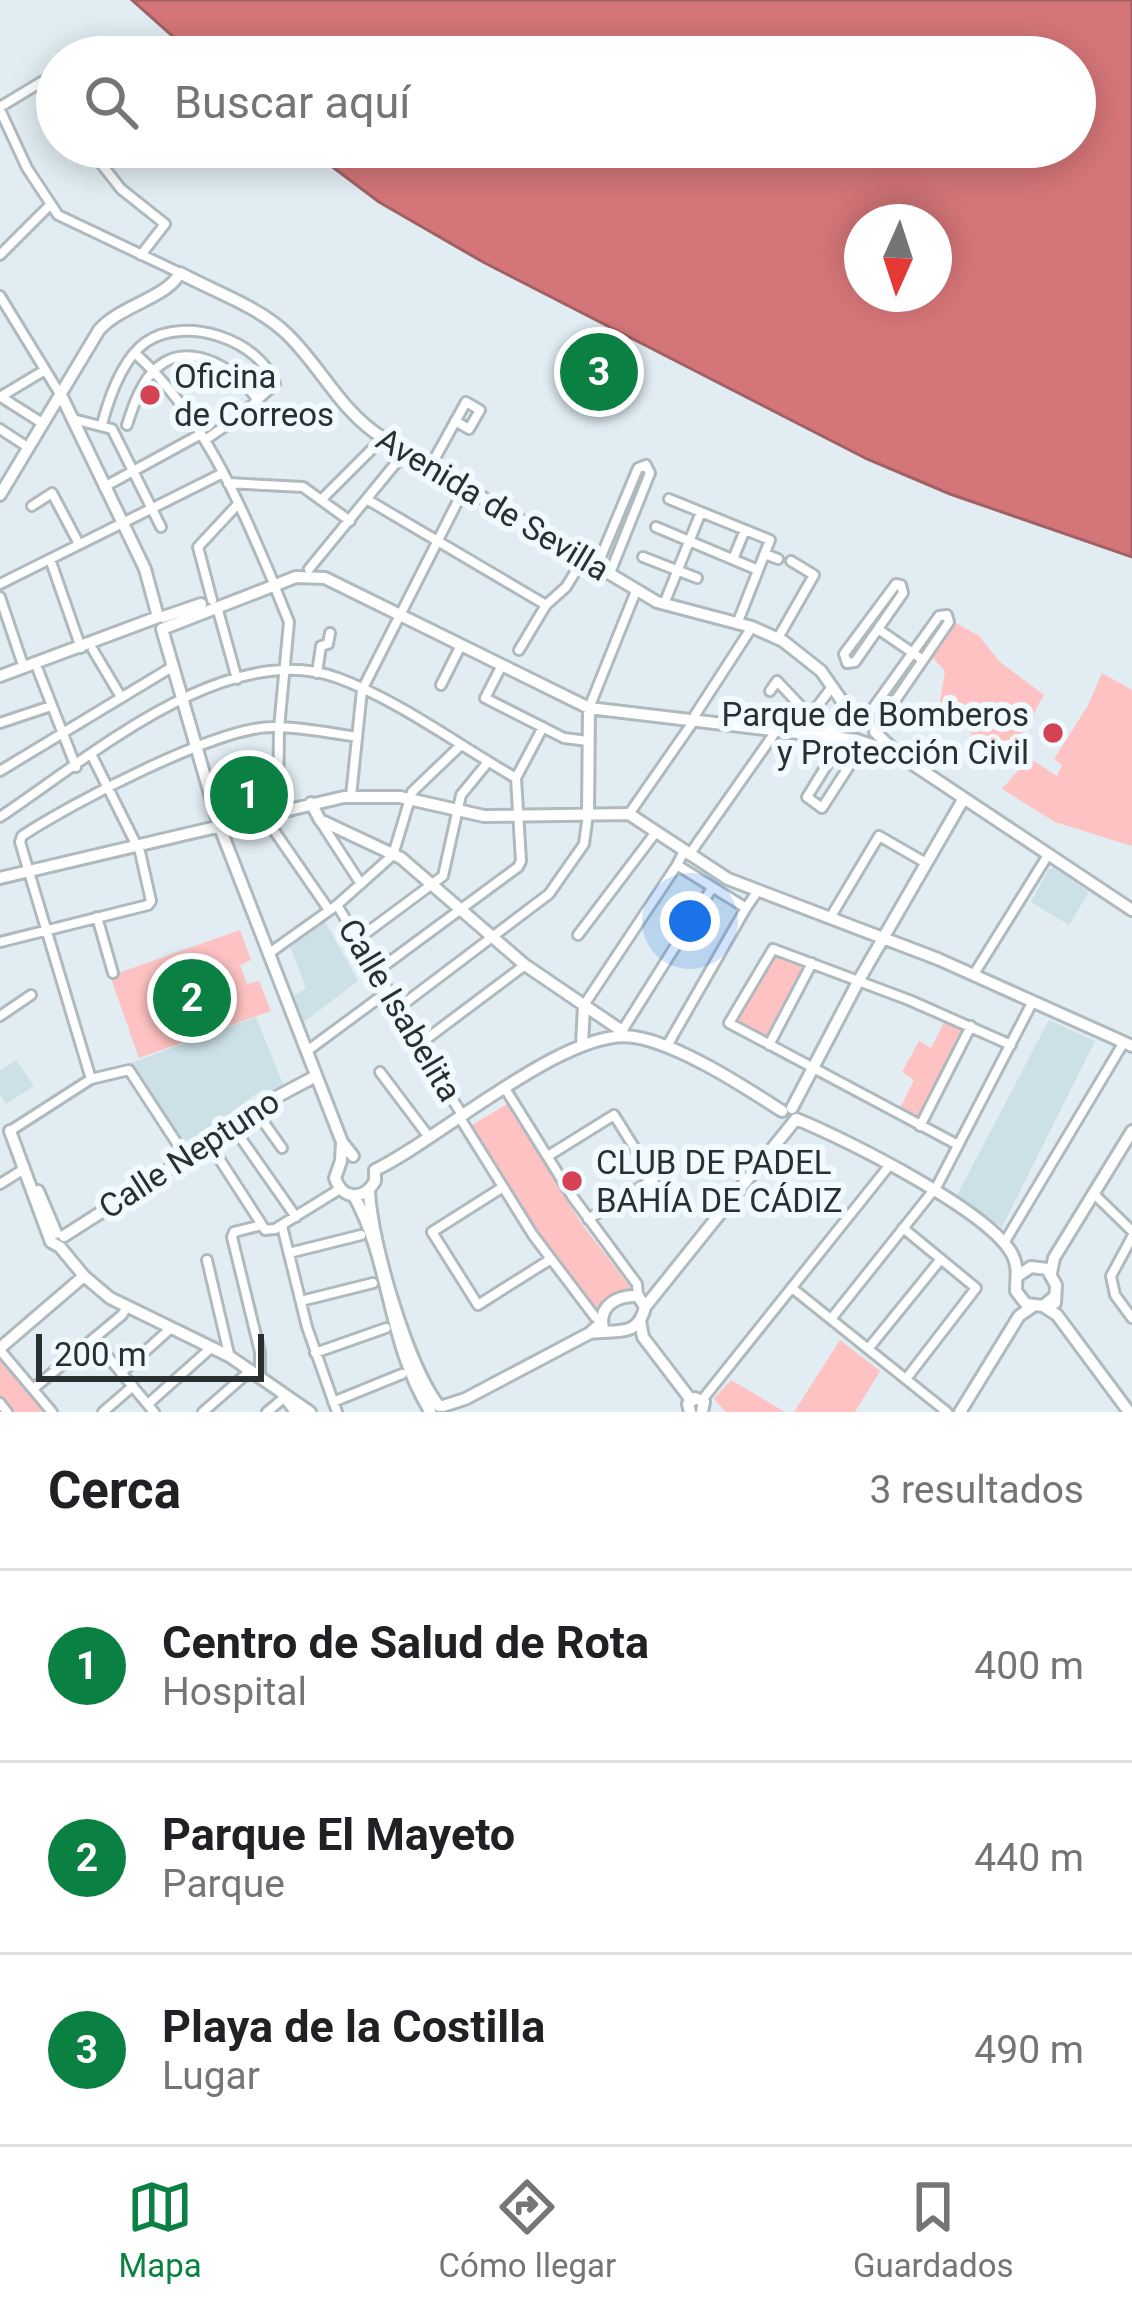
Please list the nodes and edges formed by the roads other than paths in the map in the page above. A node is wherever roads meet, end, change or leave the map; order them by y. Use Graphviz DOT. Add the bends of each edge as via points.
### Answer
graph roads {
  1 [pos="36,89"];
  2 [pos="0,109"];
  3 [pos="104,168"];
  4 [pos="49,206"];
  5 [pos="0,254"];
  6 [pos="141,255"];
  7 [pos="180,273"];
  8 [pos="0,296"];
  9 [pos="136,354"];
  10 [pos="45,370"];
  11 [pos="154,370"];
  12 [pos="61,395"];
  13 [pos="1,397"];
  14 [pos="257,400"];
  15 [pos="72,419"];
  16 [pos="455,421"];
  17 [pos="44,424"];
  18 [pos="102,424"];
  19 [pos="127,425"];
  20 [pos="0,429"];
  21 [pos="203,437"];
  22 [pos="383,438"];
  23 [pos="28,448"];
  24 [pos="405,452"];
  25 [pos="430,466"];
  26 [pos="134,472"];
  27 [pos="223,473"];
  28 [pos="228,483"];
  29 [pos="2,487"];
  30 [pos="104,487"];
  31 [pos="465,487"];
  32 [pos="669,499"];
  33 [pos="321,500"];
  34 [pos="368,500"];
  35 [pos="238,504"];
  36 [pos="32,506"];
  37 [pos="151,507"];
  38 [pos="701,512"];
  39 [pos="350,521"];
  40 [pos="122,522"];
  41 [pos="656,526"];
  42 [pos="161,527"];
  43 [pos="745,530"];
  44 [pos="689,541"];
  45 [pos="436,542"];
  46 [pos="79,544"];
  47 [pos="765,554"];
  48 [pos="643,557"];
  49 [pos="584,558"];
  50 [pos="50,559"];
  51 [pos="733,559"];
  52 [pos="778,560"];
  53 [pos="791,561"];
  54 [pos="597,566"];
  55 [pos="309,569"];
  56 [pos="678,570"];
  57 [pos="758,570"];
  58 [pos="609,574"];
  59 [pos="697,578"];
  60 [pos="273,582"];
  61 [pos="0,584"];
  62 [pos="636,591"];
  63 [pos="0,598"];
  64 [pos="214,603"];
  65 [pos="546,605"];
  66 [pos="664,605"];
  67 [pos="401,610"];
  68 [pos="160,623"];
  69 [pos="736,624"];
  70 [pos="5,627"];
  71 [pos="752,627"];
  72 [pos="878,629"];
  73 [pos="330,633"];
  74 [pos="778,638"];
  75 [pos="461,644"];
  76 [pos="87,649"];
  77 [pos="519,650"];
  78 [pos="912,652"];
  79 [pos="923,660"];
  80 [pos="502,664"];
  81 [pos="172,667"];
  82 [pos="285,668"];
  83 [pos="31,669"];
  84 [pos="316,674"];
  85 [pos="0,680"];
  86 [pos="238,680"];
  87 [pos="441,685"];
  88 [pos="832,687"];
  89 [pos="362,690"];
  90 [pos="770,691"];
  91 [pos="181,697"];
  92 [pos="121,698"];
  93 [pos="590,705"];
  94 [pos="51,706"];
  95 [pos="694,718"];
  96 [pos="0,723"];
  97 [pos="543,727"];
  98 [pos="279,728"];
  99 [pos="776,731"];
  100 [pos="875,731"];
  101 [pos="63,732"];
  102 [pos="861,733"];
  103 [pos="357,736"];
  104 [pos="843,739"];
  105 [pos="588,741"];
  106 [pos="460,745"];
  107 [pos="196,749"];
  108 [pos="899,755"];
  109 [pos="92,756"];
  110 [pos="488,762"];
  111 [pos="76,766"];
  112 [pos="0,771"];
  113 [pos="516,778"];
  114 [pos="110,789"];
  115 [pos="351,796"];
  116 [pos="964,797"];
  117 [pos="409,799"];
  118 [pos="311,802"];
  119 [pos="278,811"];
  120 [pos="458,812"];
  121 [pos="587,814"];
  122 [pos="629,814"];
  123 [pos="263,815"];
  124 [pos="518,815"];
  125 [pos="0,817"];
  126 [pos="320,820"];
  127 [pos="219,825"];
  128 [pos="657,831"];
  129 [pos="136,845"];
  130 [pos="687,853"];
  131 [pos="1049,854"];
  132 [pos="393,855"];
  133 [pos="926,863"];
  134 [pos="677,865"];
  135 [pos="29,871"];
  136 [pos="0,878"];
  137 [pos="433,884"];
  138 [pos="361,885"];
  139 [pos="712,888"];
  140 [pos="758,892"];
  141 [pos="333,907"];
  142 [pos="746,908"];
  143 [pos="462,910"];
  144 [pos="1132,910"];
  145 [pos="98,917"];
  146 [pos="830,919"];
  147 [pos="46,930"];
  148 [pos="578,935"];
  149 [pos="493,938"];
  150 [pos="883,938"];
  151 [pos="358,939"];
  152 [pos="0,942"];
  153 [pos="268,954"];
  154 [pos="812,963"];
  155 [pos="525,964"];
  156 [pos="376,971"];
  157 [pos="113,973"];
  158 [pos="974,974"];
  159 [pos="859,980"];
  160 [pos="387,992"];
  161 [pos="31,995"];
  162 [pos="1033,1001"];
  163 [pos="584,1005"];
  164 [pos="397,1009"];
  165 [pos="0,1016"];
  166 [pos="971,1026"];
  167 [pos="623,1033"];
  168 [pos="1128,1044"];
  169 [pos="769,1045"];
  170 [pos="1011,1045"];
  171 [pos="417,1046"];
  172 [pos="582,1046"];
  173 [pos="667,1047"];
  174 [pos="307,1051"];
  175 [pos="813,1070"];
  176 [pos="380,1072"];
  177 [pos="316,1076"];
  178 [pos="91,1079"];
  179 [pos="506,1090"];
  180 [pos="255,1110"];
  181 [pos="462,1117"];
  182 [pos="789,1117"];
  183 [pos="5,1126"];
  184 [pos="920,1126"];
  185 [pos="232,1127"];
  186 [pos="1132,1131"];
  187 [pos="429,1137"];
  188 [pos="209,1143"];
  189 [pos="958,1145"];
  190 [pos="282,1148"];
  191 [pos="548,1156"];
  192 [pos="186,1157"];
  193 [pos="347,1158"];
  194 [pos="889,1166"];
  195 [pos="25,1169"];
  196 [pos="375,1170"];
  197 [pos="0,1184"];
  198 [pos="503,1187"];
  199 [pos="340,1189"];
  200 [pos="369,1191"];
  201 [pos="933,1192"];
  202 [pos="1093,1193"];
  203 [pos="354,1196"];
  204 [pos="296,1217"];
  205 [pos="588,1219"];
  206 [pos="262,1225"];
  207 [pos="282,1226"];
  208 [pos="904,1228"];
  209 [pos="1132,1234"];
  210 [pos="361,1235"];
  211 [pos="58,1238"];
  212 [pos="1004,1244"];
  213 [pos="289,1253"];
  214 [pos="1013,1256"];
  215 [pos="941,1258"];
  216 [pos="551,1259"];
  217 [pos="207,1260"];
  218 [pos="1041,1269"];
  219 [pos="84,1276"];
  220 [pos="1018,1276"];
  221 [pos="373,1283"];
  222 [pos="792,1288"];
  223 [pos="1054,1297"];
  224 [pos="641,1300"];
  225 [pos="301,1301"];
  226 [pos="1032,1304"];
  227 [pos="127,1306"];
  228 [pos="1057,1315"];
  229 [pos="1132,1318"];
  230 [pos="831,1319"];
  231 [pos="640,1321"];
  232 [pos="603,1324"];
  233 [pos="171,1328"];
  234 [pos="386,1328"];
  235 [pos="628,1330"];
  236 [pos="643,1337"];
  237 [pos="94,1340"];
  238 [pos="212,1347"];
  239 [pos="0,1349"];
  240 [pos="868,1349"];
  241 [pos="315,1352"];
  242 [pos="229,1356"];
  243 [pos="256,1372"];
  244 [pos="121,1373"];
  245 [pos="402,1373"];
  246 [pos="906,1379"];
  247 [pos="133,1386"];
  248 [pos="33,1389"];
  249 [pos="286,1397"];
  250 [pos="0,1403"];
  251 [pos="335,1407"];
  252 [pos="151,1408"];
  253 [pos="697,1409"];
  254 [pos="441,1410"];
  255 [pos="7,1412"];
  256 [pos="52,1412"];
  257 [pos="103,1412"];
  258 [pos="203,1412"];
  259 [pos="267,1412"];
  260 [pos="296,1412"];
  261 [pos="310,1412"];
  262 [pos="946,1412"];
  263 [pos="960,1412"];
  264 [pos="1129,1412"];
  1 -- 2 [label="street"];
  2 -- 4 [label="street"];
  3 -- 6 [label="street" via="165,224"];
  4 -- 5 [label="street"];
  4 -- 6 [label="street, Avenida de Sevilla"];
  6 -- 7 [label="street, Avenida de Sevilla"];
  7 -- 12 [label="street" via="106,321"];
  7 -- 22 [label="street, Avenida de Sevilla" via="286,333 344,406"];
  8 -- 10 [label="street"];
  9 -- 11 [label="street"];
  9 -- 14 [label="street" via="164,335 221,337 275,380"];
  9 -- 18 [label="street"];
  10 -- 12 [label="street"];
  10 -- 13 [label="street"];
  11 -- 14 [label="street" via="169,361 210,360"];
  11 -- 19 [label="street"];
  11 -- 21 [label="street"];
  12 -- 15 [label="street"];
  12 -- 17 [label="street"];
  13 -- 17 [label="street"];
  14 -- 21 [label="street"];
  15 -- 18 [label="street"];
  15 -- 30 [label="street"];
  16 -- 25 [label="street"];
  17 -- 23 [label="street"];
  18 -- 26 [label="street"];
  20 -- 23 [label="street"];
  21 -- 26 [label="street"];
  21 -- 27 [label="street"];
  22 -- 24 [label="street, Avenida de Sevilla"];
  22 -- 33 [label="street"];
  23 -- 29 [label="street"];
  24 -- 25 [label="street, Avenida de Sevilla"];
  24 -- 34 [label="street"];
  25 -- 31 [label="street, Avenida de Sevilla"];
  26 -- 30 [label="street"];
  26 -- 37 [label="street"];
  27 -- 28 [label="street"];
  27 -- 37 [label="street"];
  28 -- 33 [label="street" via="303,487"];
  28 -- 35 [label="street"];
  30 -- 40 [label="street"];
  31 -- 45 [label="street"];
  31 -- 49 [label="street, Avenida de Sevilla"];
  32 -- 38 [label="street"];
  33 -- 39 [label="street"];
  34 -- 39 [label="street"];
  34 -- 45 [label="street"];
  35 -- 60 [label="street"];
  35 -- 64 [label="street" via="198,547"];
  36 -- 46 [label="street" via="52,493"];
  37 -- 40 [label="street"];
  37 -- 42 [label="street"];
  38 -- 43 [label="street"];
  38 -- 44 [label="street"];
  39 -- 55 [label="street"];
  40 -- 46 [label="street"];
  40 -- 68 [label="street"];
  41 -- 44 [label="street"];
  43 -- 47 [label="street" via="770,540"];
  43 -- 51 [label="street"];
  44 -- 51 [label="street"];
  44 -- 56 [label="street"];
  45 -- 65 [label="street"];
  45 -- 67 [label="street"];
  46 -- 50 [label="street"];
  47 -- 52 [label="street"];
  47 -- 57 [label="street"];
  48 -- 56 [label="street"];
  49 -- 54 [label="street, Avenida de Sevilla"];
  49 -- 65 [label="street"];
  50 -- 61 [label="street"];
  50 -- 76 [label="street"];
  51 -- 57 [label="street"];
  53 -- 74 [label="street" via="818,577"];
  54 -- 58 [label="street, Avenida de Sevilla"];
  54 -- 58 [label="street" via="646,464 650,472"];
  55 -- 60 [label="street"];
  55 -- 67 [label="street"];
  56 -- 59 [label="street"];
  56 -- 66 [label="street"];
  57 -- 69 [label="street"];
  58 -- 62 [label="street, Avenida de Sevilla"];
  60 -- 64 [label="street"];
  60 -- 67 [label="street" via="325,578"];
  60 -- 82 [label="street" via="289,622"];
  62 -- 66 [label="street, Avenida de Sevilla"];
  62 -- 93 [label="street"];
  63 -- 70 [label="street"];
  64 -- 68 [label="street"];
  64 -- 86 [label="street"];
  65 -- 77 [label="street"];
  66 -- 69 [label="street, Avenida de Sevilla"];
  67 -- 75 [label="street"];
  67 -- 89 [label="street"];
  67 -- 93 [label="street"];
  68 -- 76 [label="street"];
  68 -- 81 [label="street"];
  69 -- 71 [label="street, Avenida de Sevilla"];
  70 -- 83 [label="street"];
  71 -- 74 [label="street, Avenida de Sevilla"];
  71 -- 95 [label="street"];
  72 -- 72 [label="street" via="903,593 901,585 844,655 847,663"];
  72 -- 78 [label="street"];
  73 -- 84 [label="street"];
  74 -- 88 [label="street, Avenida de Sevilla"];
  75 -- 80 [label="street"];
  75 -- 87 [label="street"];
  76 -- 83 [label="street"];
  76 -- 92 [label="street"];
  78 -- 79 [label="street"];
  78 -- 79 [label="street" via="947,615"];
  78 -- 102 [label="street"];
  79 -- 100 [label="street"];
  80 -- 93 [label="street"];
  80 -- 97 [label="street" via="485,698"];
  81 -- 91 [label="street"];
  81 -- 92 [label="street"];
  82 -- 84 [label="street"];
  82 -- 86 [label="street"];
  82 -- 98 [label="street"];
  83 -- 85 [label="street"];
  83 -- 94 [label="street"];
  84 -- 89 [label="street"];
  86 -- 91 [label="street"];
  88 -- 90 [label="street" via="810,716 777,681"];
  88 -- 102 [label="street, Avenida de Sevilla"];
  89 -- 103 [label="street"];
  89 -- 106 [label="street"];
  91 -- 107 [label="street"];
  91 -- 109 [label="street"];
  92 -- 101 [label="street"];
  93 -- 95 [label="street"];
  93 -- 105 [label="street"];
  94 -- 96 [label="street"];
  94 -- 101 [label="street"];
  95 -- 99 [label="street"];
  95 -- 102 [label="street"];
  95 -- 122 [label="street"];
  97 -- 105 [label="street"];
  97 -- 113 [label="street"];
  98 -- 103 [label="street"];
  98 -- 107 [label="street" via="222,736"];
  98 -- 119 [label="street"];
  99 -- 104 [label="street"];
  99 -- 130 [label="street"];
  100 -- 102 [label="street"];
  100 -- 108 [label="street"];
  101 -- 111 [label="street"];
  101 -- 112 [label="street"];
  102 -- 104 [label="street"];
  102 -- 104 [label="street" via="822,808 807,797"];
  102 -- 108 [label="street"];
  103 -- 115 [label="street"];
  105 -- 121 [label="street"];
  106 -- 110 [label="street"];
  106 -- 117 [label="street"];
  107 -- 114 [label="street"];
  107 -- 127 [label="street"];
  108 -- 116 [label="street"];
  109 -- 111 [label="street"];
  109 -- 114 [label="street"];
  110 -- 113 [label="street"];
  110 -- 120 [label="street" via="461,795"];
  111 -- 125 [label="street"];
  113 -- 124 [label="street"];
  114 -- 129 [label="street"];
  114 -- 135 [label="street" via="22,836"];
  115 -- 117 [label="street"];
  115 -- 118 [label="street"];
  116 -- 131 [label="street"];
  116 -- 133 [label="street"];
  117 -- 120 [label="street"];
  117 -- 132 [label="street"];
  118 -- 119 [label="street"];
  118 -- 126 [label="street"];
  119 -- 123 [label="street"];
  120 -- 124 [label="street"];
  120 -- 137 [label="street" via="447,869"];
  121 -- 122 [label="street"];
  121 -- 124 [label="street"];
  121 -- 149 [label="street" via="584,844 549,894"];
  122 -- 128 [label="street"];
  123 -- 127 [label="street"];
  123 -- 141 [label="street, Calle Isabelita"];
  124 -- 143 [label="street" via="518,867"];
  126 -- 132 [label="street"];
  126 -- 138 [label="street"];
  127 -- 129 [label="street"];
  127 -- 153 [label="street"];
  128 -- 130 [label="street"];
  128 -- 148 [label="street"];
  129 -- 135 [label="street"];
  129 -- 145 [label="street" via="151,901"];
  130 -- 134 [label="street"];
  130 -- 140 [label="street"];
  131 -- 144 [label="street"];
  131 -- 158 [label="street"];
  132 -- 137 [label="street"];
  132 -- 138 [label="street"];
  133 -- 146 [label="street" via="879,836"];
  133 -- 150 [label="street"];
  134 -- 139 [label="street"];
  134 -- 163 [label="street"];
  135 -- 136 [label="street"];
  135 -- 147 [label="street"];
  137 -- 143 [label="street"];
  137 -- 151 [label="street"];
  138 -- 141 [label="street"];
  139 -- 142 [label="street"];
  139 -- 167 [label="street"];
  140 -- 142 [label="street"];
  140 -- 146 [label="street"];
  141 -- 151 [label="street, Calle Isabelita"];
  141 -- 153 [label="street"];
  142 -- 173 [label="street"];
  143 -- 149 [label="street"];
  143 -- 156 [label="street"];
  145 -- 147 [label="street"];
  145 -- 157 [label="street"];
  146 -- 150 [label="street"];
  147 -- 152 [label="street"];
  147 -- 178 [label="street"];
  149 -- 155 [label="street"];
  149 -- 164 [label="street"];
  150 -- 158 [label="street"];
  150 -- 159 [label="street"];
  151 -- 156 [label="street, Calle Isabelita"];
  153 -- 174 [label="street"];
  154 -- 159 [label="street"];
  154 -- 169 [label="street"];
  154 -- 169 [label="street" via="773,949 729,1023"];
  155 -- 163 [label="street"];
  155 -- 171 [label="street"];
  156 -- 160 [label="street, Calle Isabelita"];
  158 -- 162 [label="street"];
  159 -- 166 [label="street"];
  159 -- 175 [label="street"];
  160 -- 164 [label="street, Calle Isabelita"];
  160 -- 174 [label="street"];
  161 -- 165 [label="street"];
  162 -- 168 [label="street"];
  162 -- 170 [label="street"];
  163 -- 167 [label="street"];
  163 -- 172 [label="street"];
  164 -- 171 [label="street, Calle Isabelita"];
  166 -- 170 [label="street"];
  166 -- 184 [label="street"];
  167 -- 172 [label="street"];
  167 -- 173 [label="street"];
  168 -- 212 [label="street"];
  169 -- 175 [label="street"];
  170 -- 189 [label="street"];
  171 -- 181 [label="street, Calle Isabelita"];
  172 -- 179 [label="street"];
  173 -- 182 [label="street"];
  174 -- 177 [label="street"];
  175 -- 182 [label="street"];
  175 -- 184 [label="street"];
  176 -- 187 [label="street"];
  177 -- 180 [label="street, Calle Neptuno"];
  177 -- 193 [label="street"];
  178 -- 183 [label="street"];
  178 -- 192 [label="street" via="128,1070"];
  179 -- 181 [label="street"];
  179 -- 191 [label="street"];
  180 -- 185 [label="street, Calle Neptuno"];
  180 -- 190 [label="street"];
  181 -- 187 [label="street"];
  181 -- 198 [label="street, Calle Isabelita"];
  182 -- 194 [label="street"];
  182 -- 224 [label="street" via="660,1290"];
  183 -- 195 [label="street"];
  184 -- 189 [label="street"];
  185 -- 188 [label="street, Calle Neptuno"];
  185 -- 204 [label="street"];
  186 -- 202 [label="street"];
  187 -- 196 [label="street"];
  188 -- 192 [label="street, Calle Neptuno"];
  188 -- 206 [label="street"];
  189 -- 201 [label="street"];
  191 -- 205 [label="street"];
  191 -- 205 [label="street" via="614,1115 654,1179"];
  192 -- 211 [label="street, Calle Neptuno"];
  193 -- 196 [label="street" via="364,1158"];
  193 -- 199 [label="street" via="335,1178"];
  194 -- 201 [label="street"];
  194 -- 222 [label="street"];
  195 -- 197 [label="street"];
  195 -- 211 [label="street"];
  196 -- 200 [label="street"];
  198 -- 216 [label="street, Calle Isabelita"];
  198 -- 216 [label="street" via="432,1232 478,1305"];
  199 -- 203 [label="street"];
  199 -- 204 [label="street"];
  200 -- 203 [label="street"];
  200 -- 254 [label="street" via="400,1325"];
  201 -- 208 [label="street"];
  201 -- 212 [label="street"];
  202 -- 209 [label="street"];
  202 -- 218 [label="street"];
  203 -- 254 [label="street" via="400,1348"];
  204 -- 207 [label="street"];
  205 -- 224 [label="street"];
  206 -- 207 [label="street"];
  206 -- 243 [label="street" via="232,1237 260,1352"];
  207 -- 213 [label="street"];
  208 -- 215 [label="street"];
  208 -- 230 [label="street"];
  209 -- 229 [label="street" via="1111,1284"];
  210 -- 213 [label="street"];
  211 -- 219 [label="street"];
  212 -- 214 [label="street"];
  213 -- 225 [label="street"];
  214 -- 218 [label="street"];
  214 -- 220 [label="street"];
  215 -- 240 [label="street"];
  215 -- 246 [label="street" via="976,1288"];
  216 -- 232 [label="street, Calle Isabelita"];
  217 -- 242 [label="street"];
  218 -- 220 [label="street"];
  218 -- 223 [label="street" via="1056,1285"];
  219 -- 227 [label="street"];
  219 -- 239 [label="street"];
  220 -- 226 [label="street" via="1015,1286"];
  221 -- 225 [label="street"];
  222 -- 230 [label="street"];
  222 -- 253 [label="street"];
  223 -- 226 [label="street"];
  223 -- 228 [label="street"];
  224 -- 231 [label="street"];
  224 -- 232 [label="street" via="613,1300"];
  225 -- 241 [label="street"];
  226 -- 228 [label="street"];
  226 -- 263 [label="street"];
  227 -- 233 [label="street"];
  227 -- 237 [label="street"];
  228 -- 264 [label="street"];
  230 -- 240 [label="street"];
  231 -- 235 [label="street"];
  231 -- 236 [label="street"];
  232 -- 235 [label="street"];
  232 -- 254 [label="street"];
  233 -- 238 [label="street"];
  233 -- 244 [label="street"];
  234 -- 241 [label="street"];
  235 -- 236 [label="street"];
  236 -- 253 [label="street"];
  237 -- 244 [label="street"];
  237 -- 248 [label="street"];
  238 -- 242 [label="street"];
  238 -- 252 [label="street"];
  239 -- 248 [label="street"];
  240 -- 246 [label="street"];
  241 -- 251 [label="street"];
  242 -- 243 [label="street"];
  243 -- 249 [label="street"];
  243 -- 258 [label="street"];
  244 -- 247 [label="street"];
  245 -- 251 [label="street"];
  246 -- 262 [label="street"];
  247 -- 252 [label="street"];
  247 -- 257 [label="street"];
  248 -- 256 [label="street"];
  249 -- 259 [label="street"];
  249 -- 260 [label="street"];
  249 -- 261 [label="street"];
  250 -- 255 [label="street"];
}
